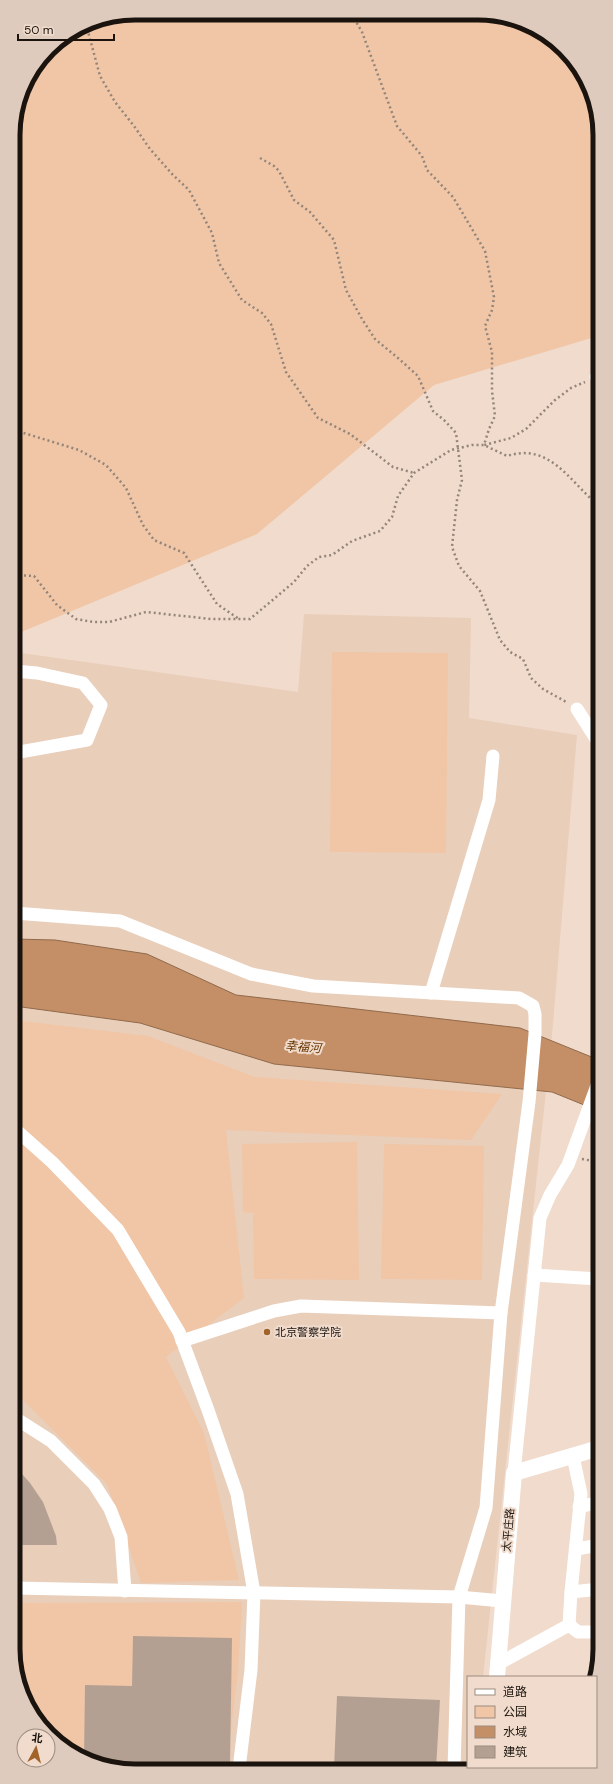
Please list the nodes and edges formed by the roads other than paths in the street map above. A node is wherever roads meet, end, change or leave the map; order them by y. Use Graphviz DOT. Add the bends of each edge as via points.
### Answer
graph roads {
  1 [pos="20,672"];
  2 [pos="577,709"];
  3 [pos="593,734"];
  4 [pos="20,752"];
  5 [pos="493,756"];
  6 [pos="20,913"];
  7 [pos="431,993"];
  8 [pos="593,1096"];
  9 [pos="20,1133"];
  10 [pos="534,1275"];
  11 [pos="593,1279"];
  12 [pos="501,1313"];
  13 [pos="182,1341"];
  14 [pos="20,1421"];
  15 [pos="593,1450"];
  16 [pos="573,1456"];
  17 [pos="514,1473"];
  18 [pos="593,1504"];
  19 [pos="579,1507"];
  20 [pos="593,1547"];
  21 [pos="576,1549"];
  22 [pos="20,1588"];
  23 [pos="593,1590"];
  24 [pos="125,1591"];
  25 [pos="571,1592"];
  26 [pos="254,1593"];
  27 [pos="459,1597"];
  28 [pos="502,1601"];
  29 [pos="569,1625"];
  30 [pos="593,1632"];
  31 [pos="497,1670"];
  32 [pos="240,1764"];
  33 [pos="454,1764"];
  1 -- 4 [label="street" via="83,682 101,706 87,740"];
  2 -- 3 [label="street"];
  5 -- 7 [label="street" via="489,800"];
  6 -- 7 [label="street" via="120,921 251,974 289,982 313,986"];
  7 -- 12 [label="street" via="519,998 532,1006 535,1014 529,1102"];
  8 -- 10 [label="street" via="568,1165 540,1218"];
  9 -- 13 [label="street" via="52,1162 118,1230"];
  10 -- 11 [label="street"];
  10 -- 17 [label="street"];
  12 -- 13 [label="street" via="301,1306 274,1311"];
  12 -- 27 [label="street" via="486,1508"];
  13 -- 26 [label="street" via="237,1494"];
  14 -- 24 [label="street" via="51,1441 94,1484 110,1509 121,1537"];
  15 -- 16 [label="street"];
  16 -- 17 [label="street"];
  16 -- 19 [label="street" via="581,1494"];
  17 -- 28 [label="street, 太平庄路"];
  18 -- 19 [label="street"];
  19 -- 21 [label="street"];
  20 -- 21 [label="street"];
  21 -- 25 [label="street"];
  22 -- 24 [label="street"];
  23 -- 25 [label="street"];
  24 -- 26 [label="street"];
  25 -- 29 [label="street"];
  26 -- 27 [label="street"];
  26 -- 32 [label="street" via="251,1670"];
  27 -- 28 [label="street"];
  27 -- 33 [label="street"];
  28 -- 31 [label="street, 太平庄路"];
  29 -- 30 [label="street" via="578,1632"];
  29 -- 31 [label="street"];
}
